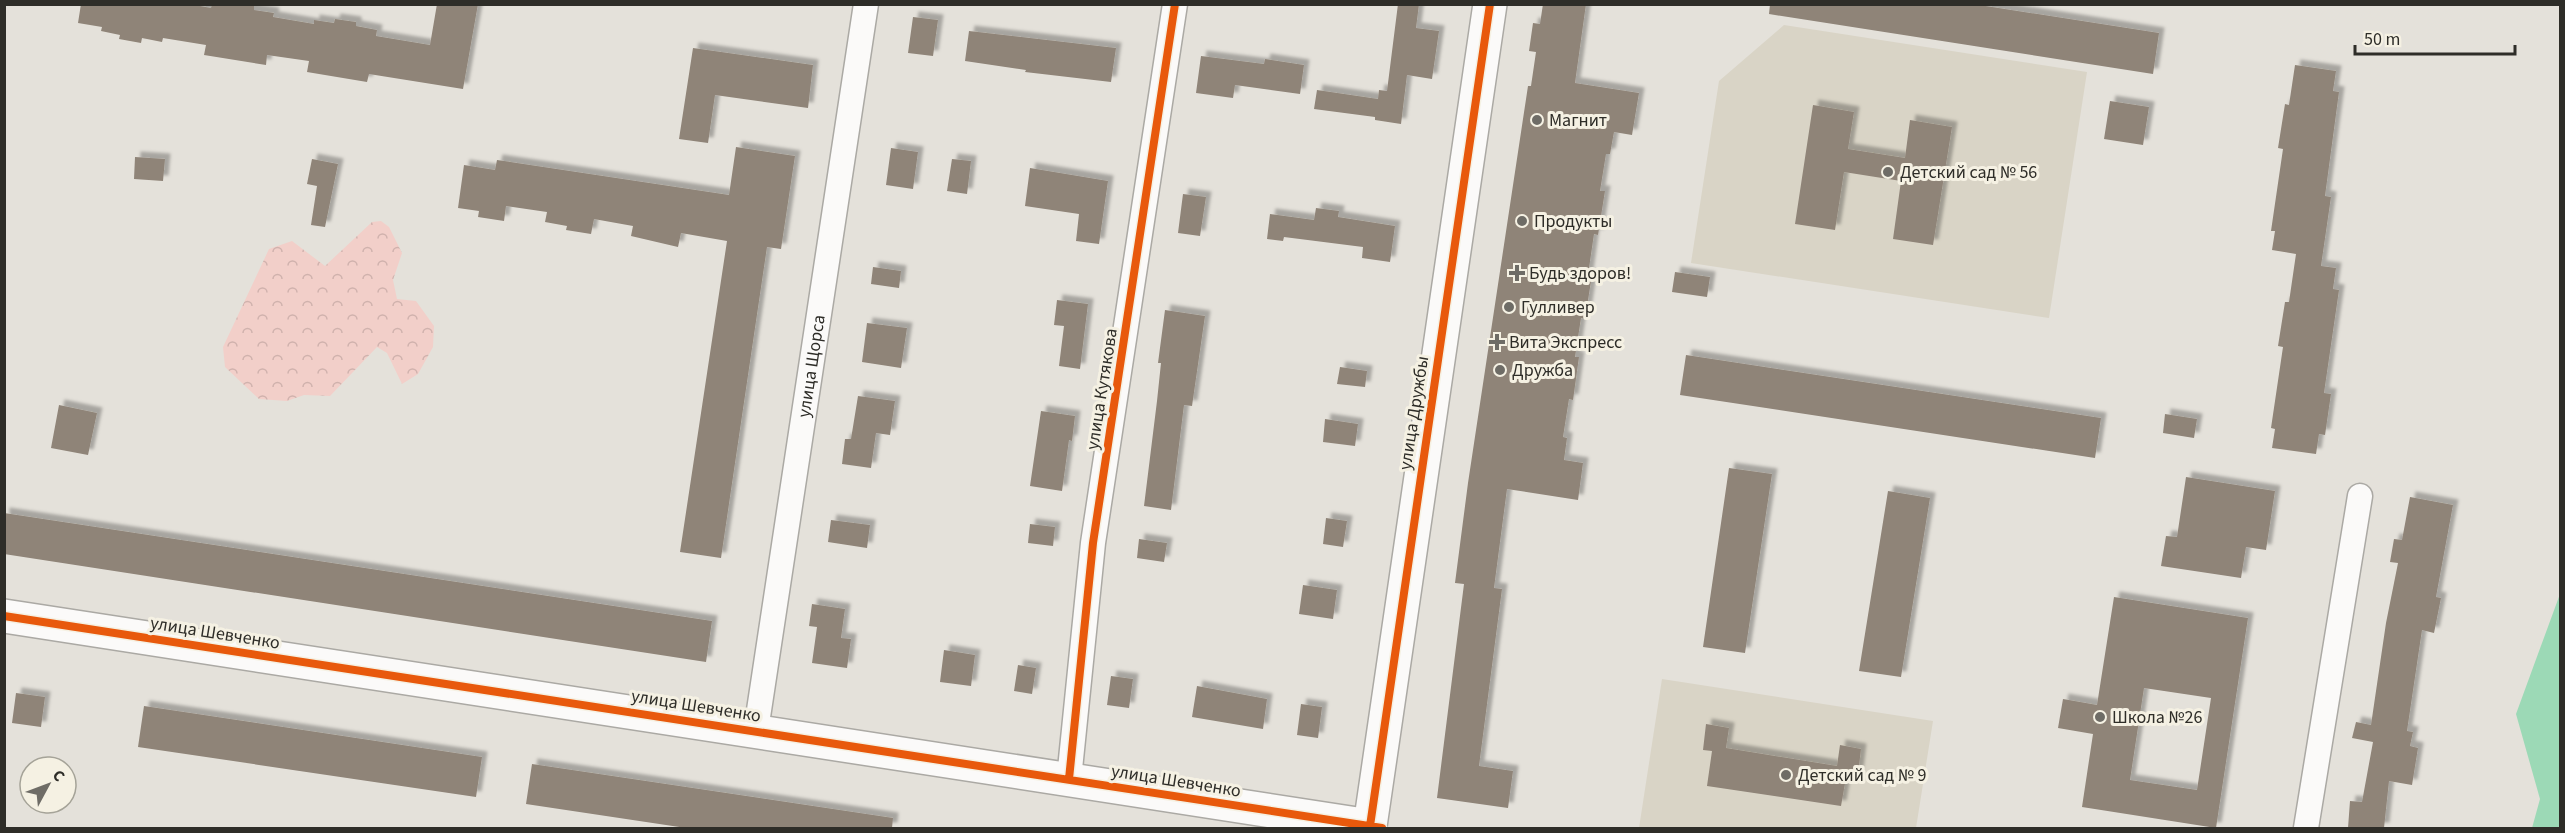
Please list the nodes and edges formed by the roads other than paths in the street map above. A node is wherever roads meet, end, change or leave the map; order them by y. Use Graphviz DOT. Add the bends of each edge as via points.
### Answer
graph roads {
  1 [pos="866,4"];
  2 [pos="1175,4"];
  3 [pos="1490,4"];
  4 [pos="2360,496"];
  5 [pos="4,616"];
  6 [pos="756,730"];
  7 [pos="1069,779"];
  8 [pos="1376,827"];
  9 [pos="2306,828"];
  1 -- 6 [label="street, улица Щорса"];
  2 -- 7 [label="street, улица Кутякова" via="1093,543"];
  3 -- 8 [label="street, улица Дружбы"];
  4 -- 9 [label="street"];
  5 -- 6 [label="street, улица Шевченко"];
  6 -- 7 [label="street, улица Шевченко"];
  7 -- 8 [label="street, улица Шевченко"];
}
